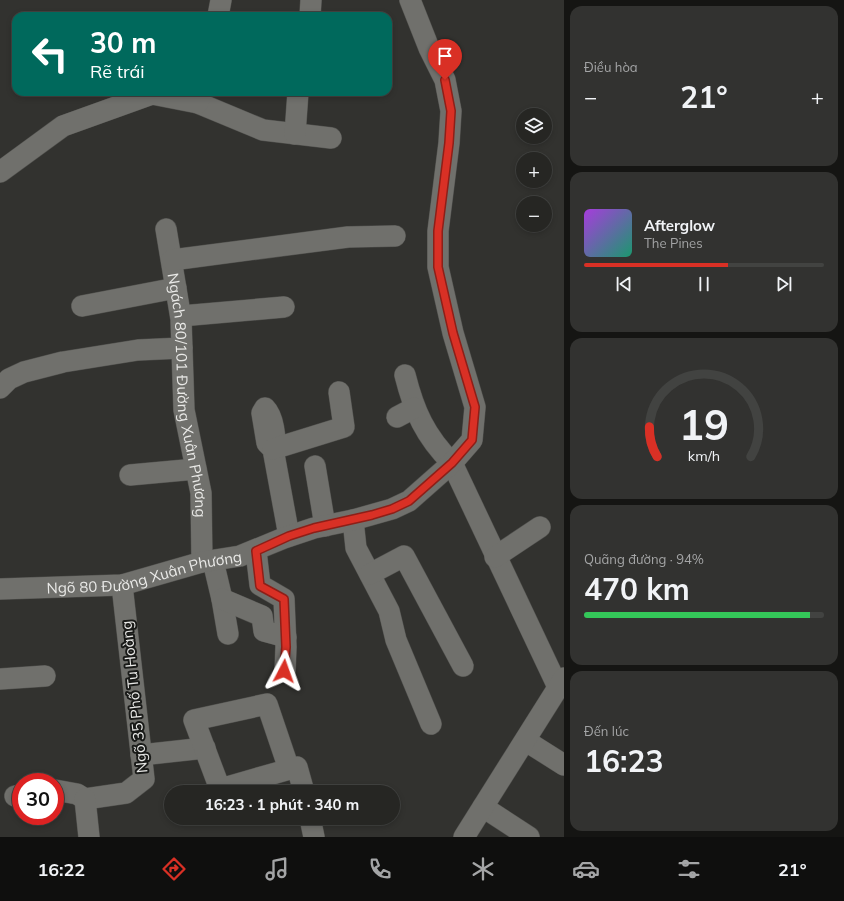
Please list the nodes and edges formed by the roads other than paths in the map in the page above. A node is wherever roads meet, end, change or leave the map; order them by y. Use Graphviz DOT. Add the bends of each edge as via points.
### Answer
graph roads {
  1 [pos="221,0"];
  2 [pos="311,0"];
  3 [pos="410,0"];
  4 [pos="219,12"];
  5 [pos="310,12"];
  6 [pos="146,96"];
  7 [pos="183,96"];
  8 [pos="298,96"];
  9 [pos="199,97"];
  10 [pos="295,134"];
  11 [pos="332,138"];
  12 [pos="0,172"];
  13 [pos="166,229"];
  14 [pos="395,236"];
  15 [pos="172,260"];
  16 [pos="176,288"];
  17 [pos="82,306"];
  18 [pos="284,307"];
  19 [pos="180,316"];
  20 [pos="182,348"];
  21 [pos="405,375"];
  22 [pos="3,377"];
  23 [pos="339,392"];
  24 [pos="269,412"];
  25 [pos="273,449"];
  26 [pos="452,463"];
  27 [pos="315,466"];
  28 [pos="196,469"];
  29 [pos="130,475"];
  30 [pos="353,520"];
  31 [pos="325,526"];
  32 [pos="540,527"];
  33 [pos="289,536"];
  34 [pos="256,551"];
  35 [pos="495,557"];
  36 [pos="207,561"];
  37 [pos="370,574"];
  38 [pos="122,585"];
  39 [pos="0,589"];
  40 [pos="222,600"];
  41 [pos="228,634"];
  42 [pos="286,637"];
  43 [pos="463,666"];
  44 [pos="284,671"];
  45 [pos="45,676"];
  46 [pos="0,679"];
  47 [pos="561,682"];
  48 [pos="431,724"];
  49 [pos="526,741"];
  50 [pos="204,748"];
  51 [pos="141,755"];
  52 [pos="564,765"];
  53 [pos="290,769"];
  54 [pos="302,785"];
  55 [pos="64,792"];
  56 [pos="85,799"];
  57 [pos="483,807"];
  58 [pos="311,825"];
  59 [pos="89,837"];
  60 [pos="314,837"];
  61 [pos="464,837"];
  62 [pos="529,837"];
  1 -- 4 [label="street"];
  2 -- 5 [label="street"];
  3 -- 26 [label="street, Ngõ 80 Đường Xuân Phương" via="445,80 451,111 438,231 438,267 453,333 475,407 472,440"];
  6 -- 12 [label="street" via="63,126"];
  7 -- 9 [label="street"];
  8 -- 10 [label="street"];
  9 -- 10 [label="street" via="263,130"];
  10 -- 11 [label="street"];
  13 -- 15 [label="street, Ngách 80/101 Đường Xuân Phương"];
  14 -- 15 [label="street" via="348,237"];
  15 -- 16 [label="street, Ngách 80/101 Đường Xuân Phương"];
  16 -- 17 [label="street"];
  16 -- 19 [label="street, Ngách 80/101 Đường Xuân Phương"];
  18 -- 19 [label="street"];
  19 -- 20 [label="street, Ngách 80/101 Đường Xuân Phương"];
  20 -- 22 [label="street" via="138,350 63,362"];
  20 -- 28 [label="street, Ngách 80/101 Đường Xuân Phương" via="184,410"];
  21 -- 26 [label="street" via="405,412"];
  23 -- 25 [label="street" via="344,427"];
  24 -- 25 [label="street" via="265,408 262,413 267,444"];
  25 -- 33 [label="street"];
  26 -- 30 [label="street, Ngõ 80 Đường Xuân Phương" via="409,501 392,509"];
  26 -- 35 [label="street"];
  27 -- 31 [label="street"];
  28 -- 29 [label="street"];
  28 -- 36 [label="street, Ngách 80/101 Đường Xuân Phương"];
  30 -- 31 [label="street, Ngõ 80 Đường Xuân Phương"];
  30 -- 37 [label="street" via="356,548"];
  31 -- 33 [label="street, Ngõ 80 Đường Xuân Phương"];
  32 -- 35 [label="street"];
  33 -- 34 [label="street, Ngõ 80 Đường Xuân Phương"];
  34 -- 36 [label="street, Ngõ 80 Đường Xuân Phương"];
  34 -- 42 [label="street" via="260,586 284,599"];
  35 -- 47 [label="street"];
  36 -- 38 [label="street, Ngõ 80 Đường Xuân Phương"];
  36 -- 40 [label="street, Ngách 80/101 Đường Xuân Phương"];
  37 -- 43 [label="street" via="404,556"];
  37 -- 48 [label="street" via="388,611 396,640"];
  38 -- 39 [label="street, Ngõ 80 Đường Xuân Phương"];
  38 -- 51 [label="street, Ngõ 35 Phố Tu Hoàng"];
  40 -- 41 [label="street, Ngách 80/101 Đường Xuân Phương"];
  40 -- 42 [label="street" via="262,616 264,631"];
  42 -- 44 [label="street"];
  45 -- 46 [label="street"];
  47 -- 49 [label="street"];
  49 -- 52 [label="street"];
  49 -- 57 [label="street"];
  50 -- 51 [label="street"];
  50 -- 53 [label="street" via="220,789"];
  50 -- 53 [label="street" via="194,720 267,704"];
  51 -- 56 [label="street, Ngõ 35 Phố Tu Hoàng" via="144,779 126,793"];
  53 -- 54 [label="street" via="297,767"];
  55 -- 56 [label="street" via="77,794"];
  56 -- 59 [label="street"];
  57 -- 61 [label="street"];
  57 -- 62 [label="street"];
  58 -- 60 [label="street"];
}
